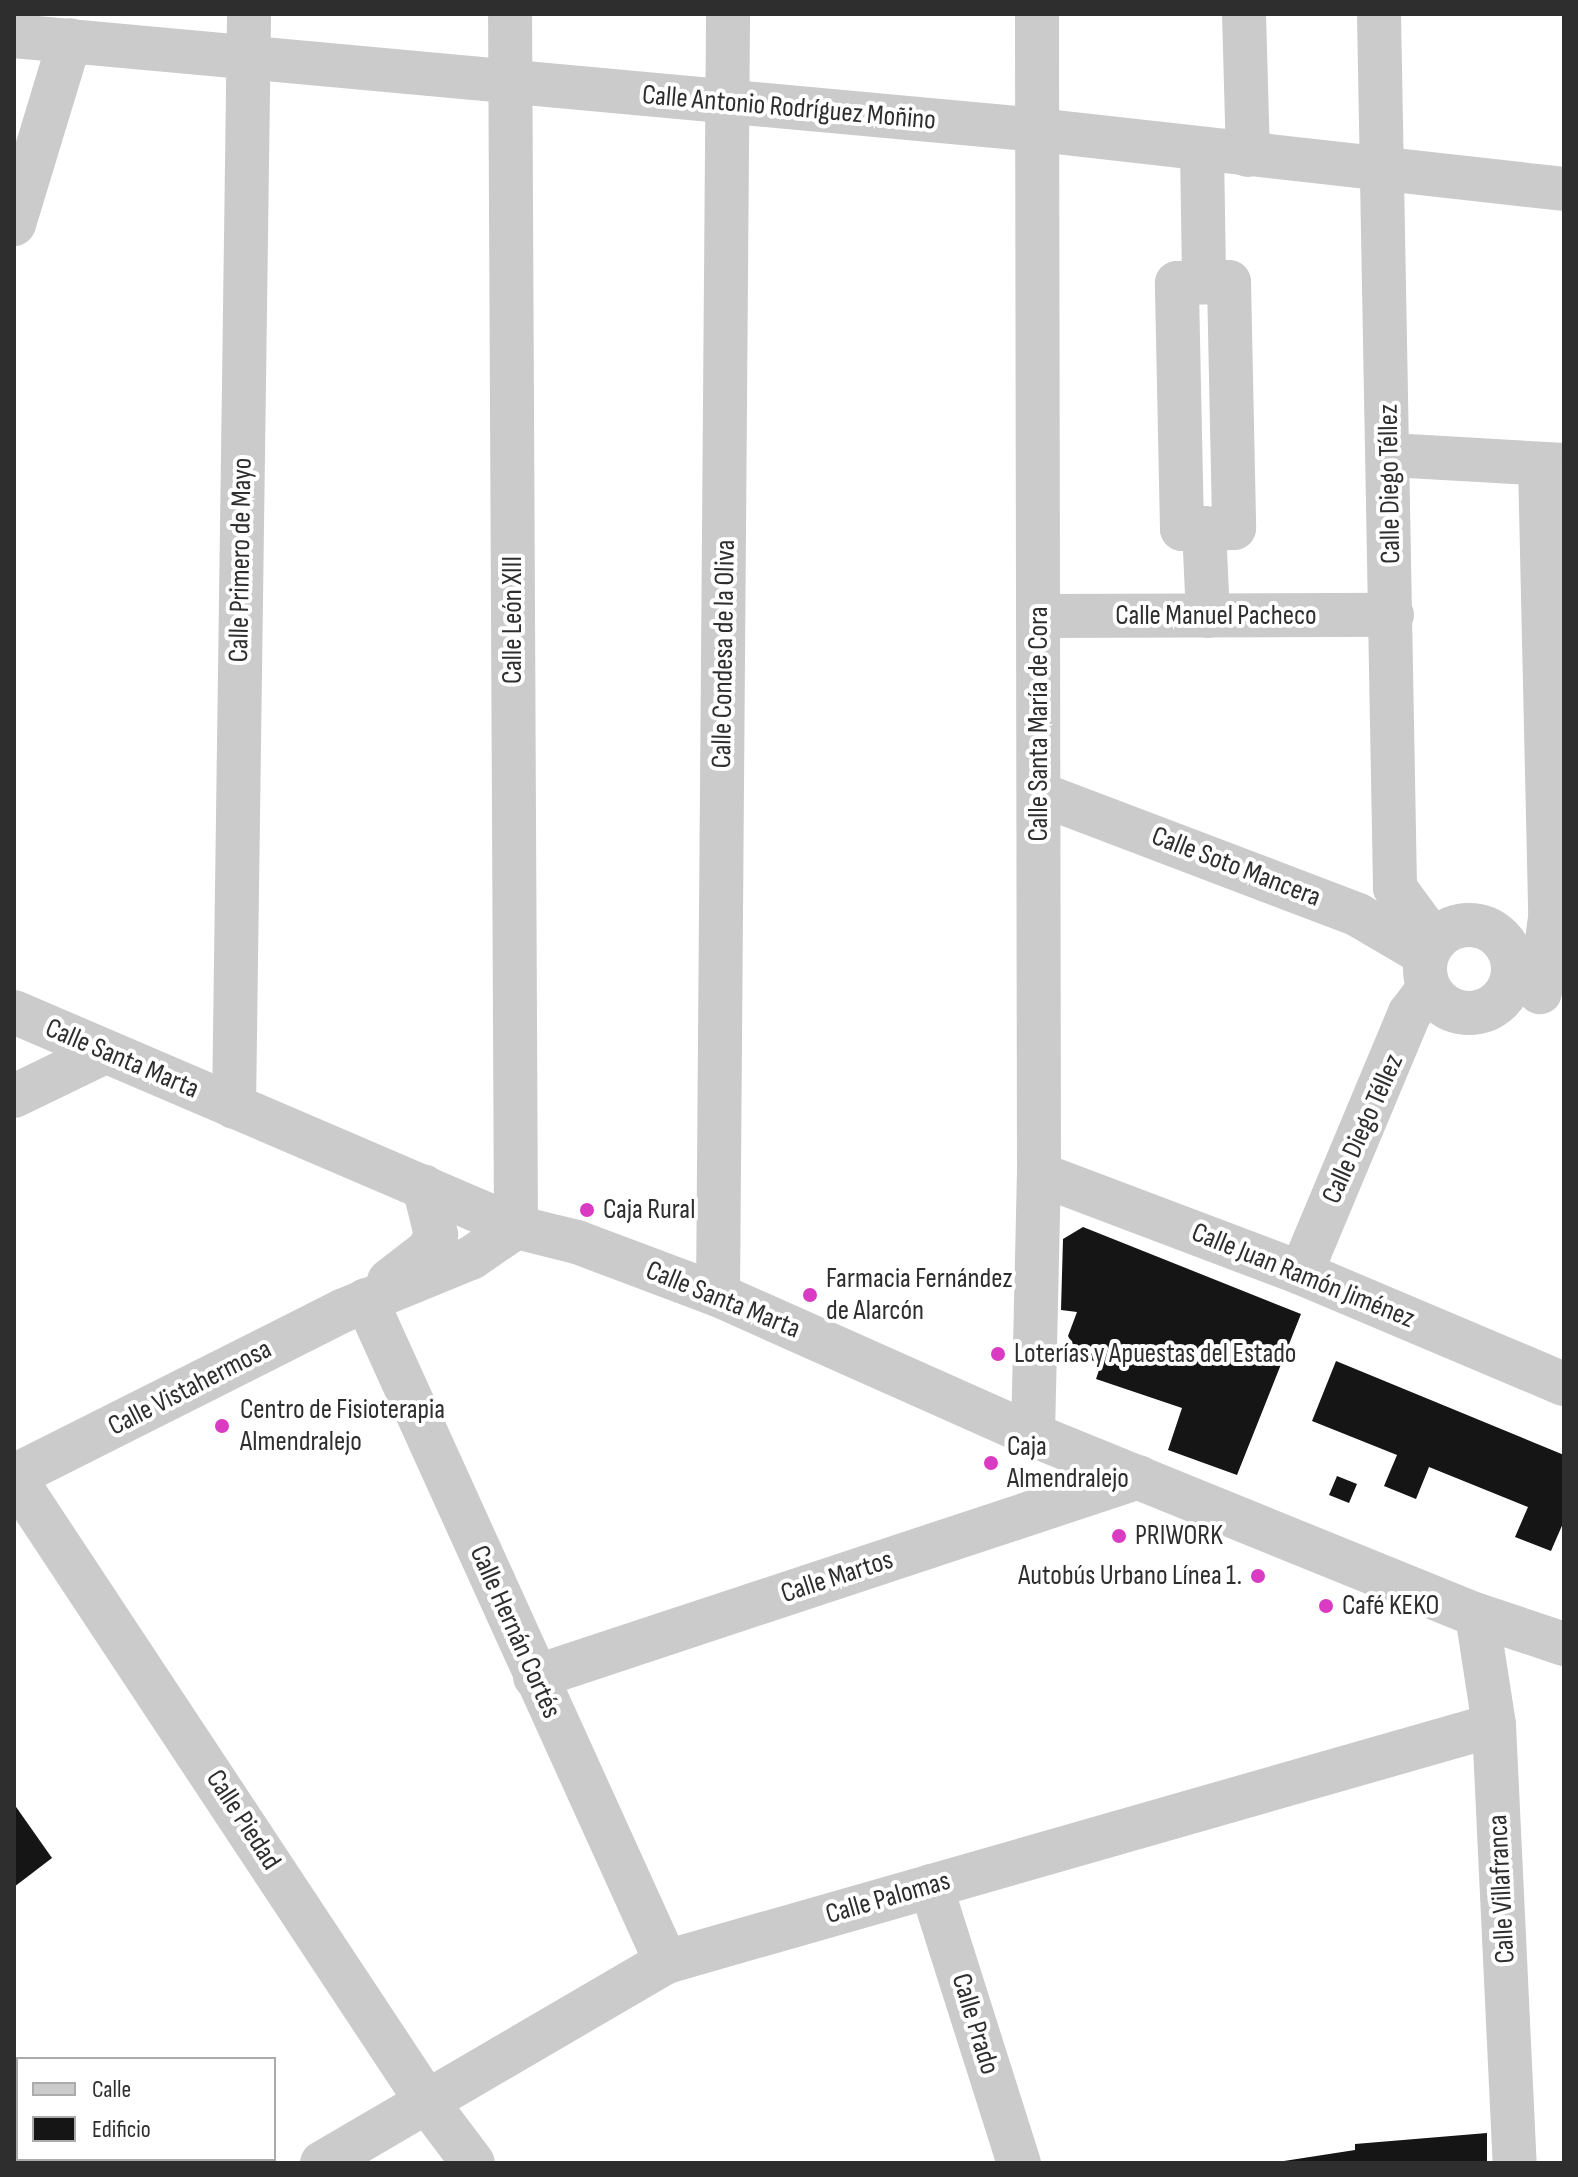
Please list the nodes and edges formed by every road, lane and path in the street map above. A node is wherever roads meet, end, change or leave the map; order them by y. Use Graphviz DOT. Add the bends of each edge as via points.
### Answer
graph roads {
  1 [pos="249,14"];
  2 [pos="510,14"];
  3 [pos="728,14"];
  4 [pos="1037,14"];
  5 [pos="1244,14"];
  6 [pos="1379,14"];
  7 [pos="14,36"];
  8 [pos="70,40"];
  9 [pos="248,58"];
  10 [pos="511,83"];
  11 [pos="729,103"];
  12 [pos="1038,130"];
  13 [pos="1202,149"];
  14 [pos="1248,155"];
  15 [pos="1380,171"];
  16 [pos="1564,189"];
  17 [pos="14,224"];
  18 [pos="1391,455"];
  19 [pos="1552,464"];
  20 [pos="1392,615"];
  21 [pos="1039,616"];
  22 [pos="1208,616"];
  23 [pos="1040,794"];
  24 [pos="1550,918"];
  25 [pos="1430,962"];
  26 [pos="1531,980"];
  27 [pos="14,1012"];
  28 [pos="105,1052"];
  29 [pos="14,1096"];
  30 [pos="234,1107"];
  31 [pos="1039,1174"];
  32 [pos="424,1186"];
  33 [pos="516,1227"];
  34 [pos="1301,1273"];
  35 [pos="718,1295"];
  36 [pos="366,1300"];
  37 [pos="1564,1384"];
  38 [pos="1033,1435"];
  39 [pos="14,1476"];
  40 [pos="1139,1477"];
  41 [pos="1477,1615"];
  42 [pos="1564,1644"];
  43 [pos="535,1677"];
  44 [pos="1494,1725"];
  45 [pos="931,1886"];
  46 [pos="666,1962"];
  47 [pos="427,2102"];
  48 [pos="322,2163"];
  49 [pos="473,2163"];
  50 [pos="1019,2163"];
  51 [pos="1515,2163"];
  1 -- 9 [label="street, Calle Primero de Mayo"];
  2 -- 10 [label="street, Calle León XIII"];
  3 -- 11 [label="street, Calle Condesa de la Oliva"];
  4 -- 12 [label="street, Calle Santa María de Cora"];
  5 -- 14 [label="street"];
  6 -- 15 [label="street, Calle Diego Téllez"];
  7 -- 8 [label="street, Calle Antonio Rodríguez Moñino"];
  8 -- 9 [label="street, Calle Antonio Rodríguez Moñino"];
  8 -- 17 [label="street"];
  9 -- 10 [label="street, Calle Antonio Rodríguez Moñino"];
  9 -- 30 [label="street, Calle Primero de Mayo"];
  10 -- 11 [label="street, Calle Antonio Rodríguez Moñino"];
  10 -- 33 [label="street, Calle León XIII"];
  11 -- 12 [label="street, Calle Antonio Rodríguez Moñino"];
  11 -- 35 [label="street, Calle Condesa de la Oliva"];
  12 -- 13 [label="street, Calle Antonio Rodríguez Moñino"];
  12 -- 21 [label="street, Calle Santa María de Cora"];
  13 -- 14 [label="street, Calle Antonio Rodríguez Moñino"];
  13 -- 22 [label="street" via="1204,282 1177,283 1182,529 1204,528"];
  14 -- 15 [label="street, Calle Antonio Rodríguez Moñino"];
  15 -- 16 [label="street, Calle Antonio Rodríguez Moñino"];
  15 -- 18 [label="street, Calle Diego Téllez"];
  18 -- 19 [label="street"];
  18 -- 20 [label="street, Calle Diego Téllez"];
  19 -- 24 [label="street"];
  20 -- 22 [label="street, Calle Manuel Pacheco"];
  20 -- 25 [label="street, Calle Diego Téllez" via="1395,888"];
  21 -- 22 [label="street, Calle Manuel Pacheco"];
  21 -- 23 [label="street, Calle Santa María de Cora"];
  23 -- 25 [label="street, Calle Soto Mancera" via="1358,915"];
  23 -- 31 [label="street, Calle Santa María de Cora"];
  24 -- 26 [label="street"];
  24 -- 26 [label="street"];
  25 -- 26 [label="street" via="1455,1011 1473,1013"];
  25 -- 26 [label="street" via="1463,924 1496,933"];
  25 -- 34 [label="street, Calle Diego Téllez"];
  27 -- 28 [label="street, Calle Santa Marta"];
  28 -- 29 [label="street"];
  28 -- 30 [label="street, Calle Santa Marta"];
  30 -- 32 [label="street, Calle Santa Marta"];
  31 -- 34 [label="street, Calle Juan Ramón Jiménez"];
  31 -- 38 [label="street, Calle Santa María de Cora"];
  32 -- 33 [label="street, Calle Santa Marta"];
  32 -- 36 [label="street, Calle Vistahermosa" via="436,1223 429,1250"];
  33 -- 35 [label="street, Calle Santa Marta" via="577,1242"];
  33 -- 36 [label="street, Calle Vistahermosa" via="471,1258"];
  34 -- 37 [label="street, Calle Juan Ramón Jiménez"];
  35 -- 38 [label="street, Calle Santa Marta"];
  36 -- 39 [label="street, Calle Vistahermosa"];
  36 -- 43 [label="street, Calle Hernán Cortés"];
  38 -- 40 [label="street, Calle Santa Marta"];
  39 -- 47 [label="street, Calle Piedad"];
  40 -- 41 [label="street, Calle Santa Marta"];
  40 -- 43 [label="street, Calle Martos"];
  41 -- 42 [label="street, Calle Santa Marta"];
  41 -- 44 [label="street, Calle Villafranca"];
  43 -- 46 [label="street, Calle Hernán Cortés"];
  44 -- 45 [label="street, Calle Palomas"];
  44 -- 51 [label="street, Calle Villafranca"];
  45 -- 46 [label="street, Calle Palomas"];
  45 -- 50 [label="street, Calle Prado"];
  46 -- 47 [label="street, Calle Palomas"];
  47 -- 48 [label="street, Calle Palomas"];
  47 -- 49 [label="street, Calle Piedad"];
}
